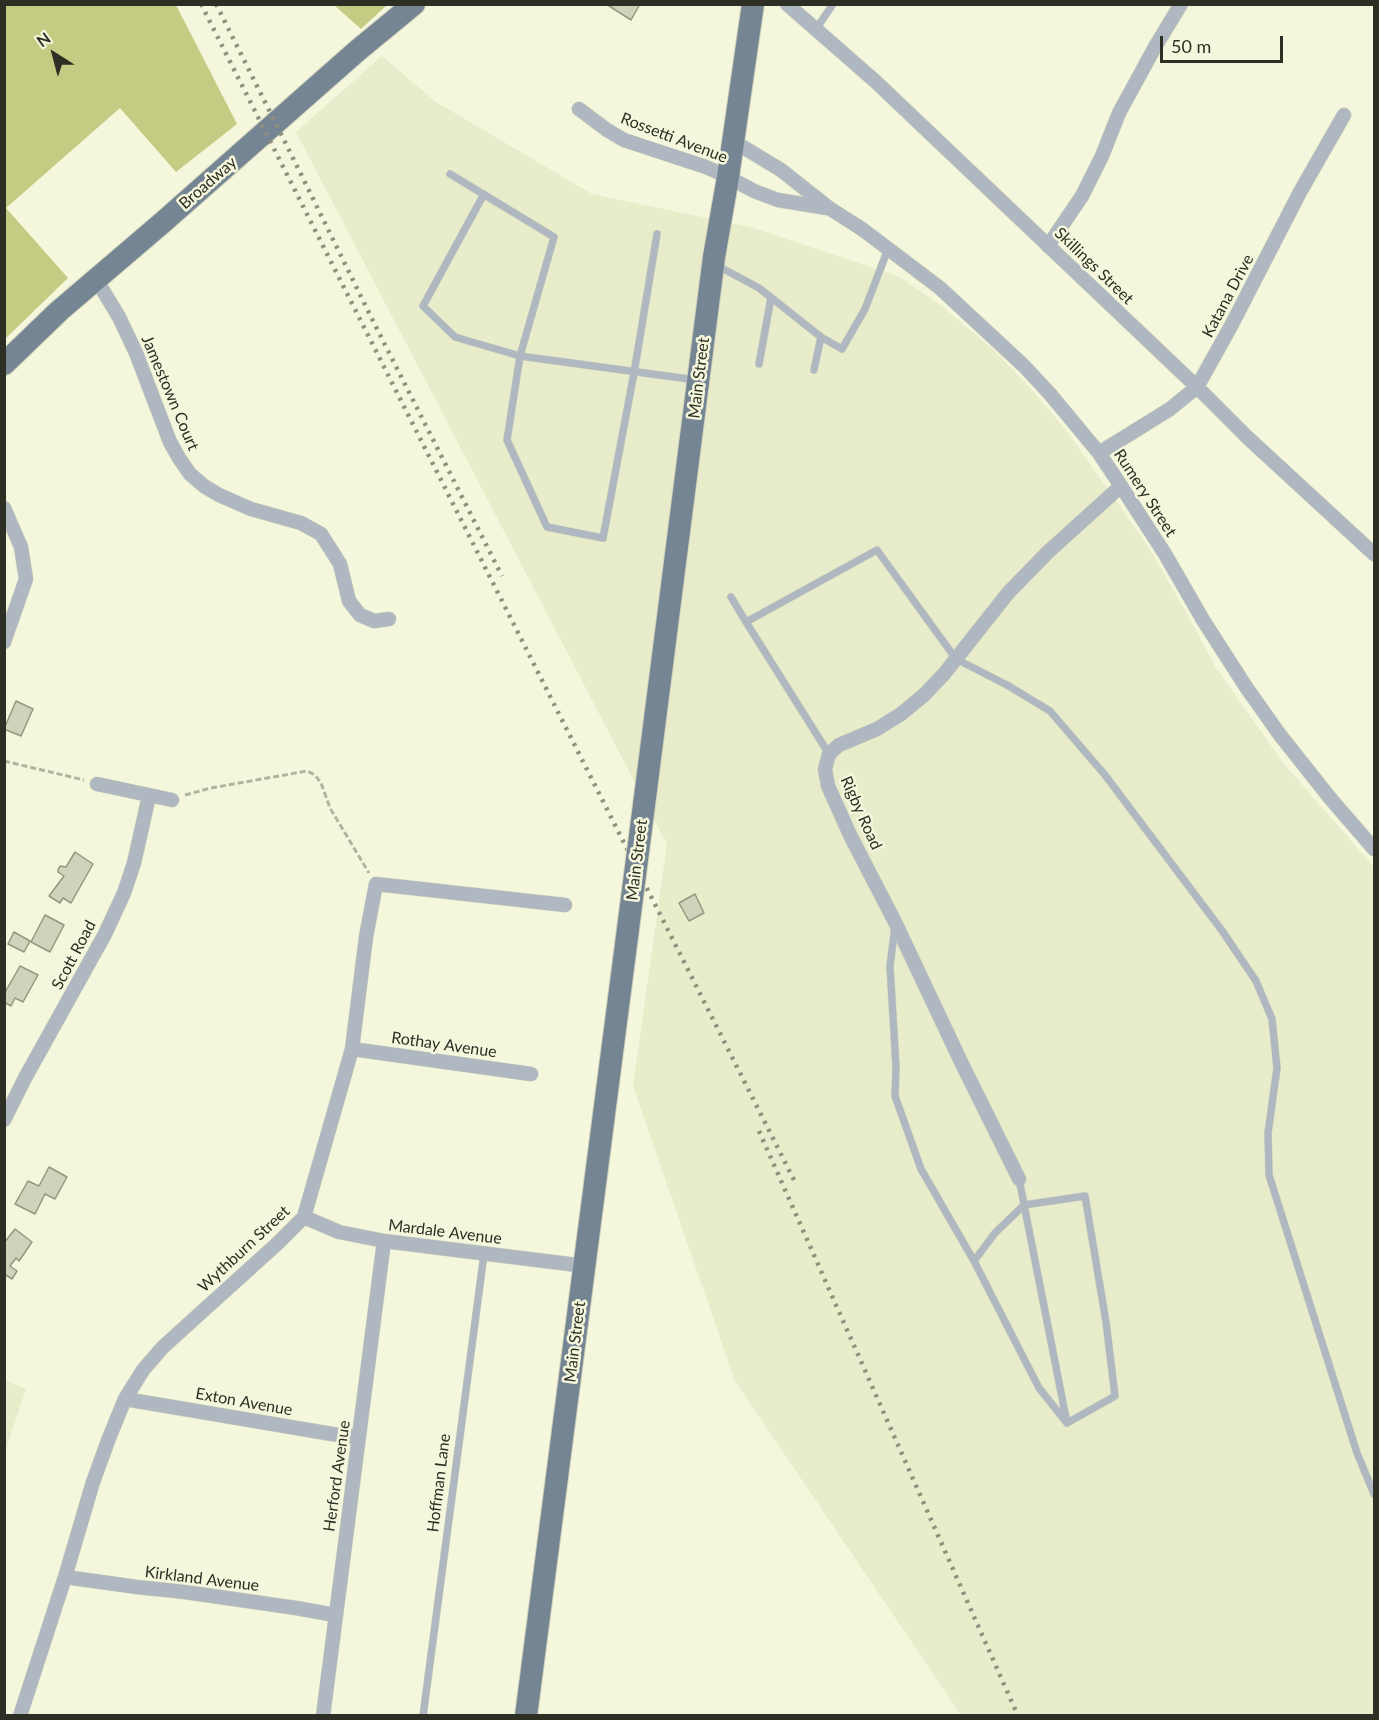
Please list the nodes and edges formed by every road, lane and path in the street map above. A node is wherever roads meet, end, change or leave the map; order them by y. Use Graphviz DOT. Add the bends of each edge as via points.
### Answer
graph roads {
  1 [pos="414,4"];
  2 [pos="753,4"];
  3 [pos="787,4"];
  4 [pos="833,4"];
  5 [pos="1181,4"];
  6 [pos="816,29"];
  7 [pos="579,109"];
  8 [pos="1344,115"];
  9 [pos="733,141"];
  10 [pos="450,174"];
  11 [pos="728,177"];
  12 [pos="484,194"];
  13 [pos="829,208"];
  14 [pos="657,234"];
  15 [pos="1048,246"];
  16 [pos="888,249"];
  17 [pos="713,264"];
  18 [pos="96,279"];
  19 [pos="771,298"];
  20 [pos="821,337"];
  21 [pos="10,354"];
  22 [pos="520,356"];
  23 [pos="759,364"];
  24 [pos="814,370"];
  25 [pos="634,373"];
  26 [pos="698,381"];
  27 [pos="1197,387"];
  28 [pos="1099,453"];
  29 [pos="1121,486"];
  30 [pos="4,508"];
  31 [pos="1374,553"];
  32 [pos="731,597"];
  33 [pos="389,619"];
  34 [pos="746,622"];
  35 [pos="4,642"];
  36 [pos="956,659"];
  37 [pos="829,754"];
  38 [pos="4,761"];
  39 [pos="97,784"];
  40 [pos="149,796"];
  41 [pos="172,800"];
  42 [pos="1374,849"];
  43 [pos="376,884"];
  44 [pos="565,905"];
  45 [pos="895,922"];
  46 [pos="352,1049"];
  47 [pos="531,1074"];
  48 [pos="4,1120"];
  49 [pos="1019,1179"];
  50 [pos="1024,1205"];
  51 [pos="304,1217"];
  52 [pos="384,1241"];
  53 [pos="484,1254"];
  54 [pos="974,1261"];
  55 [pos="585,1266"];
  56 [pos="125,1399"];
  57 [pos="1067,1423"];
  58 [pos="358,1437"];
  59 [pos="1374,1494"];
  60 [pos="65,1577"];
  61 [pos="335,1615"];
  62 [pos="20,1716"];
  63 [pos="323,1716"];
  64 [pos="423,1716"];
  65 [pos="526,1716"];
  1 -- 18 [label="main road, Broadway"];
  2 -- 9 [label="main road, Main Street"];
  3 -- 6 [label="street, Skillings Street"];
  4 -- 6 [label="lane"];
  5 -- 15 [label="street" via="1119,113 1082,196"];
  6 -- 15 [label="street, Skillings Street"];
  7 -- 11 [label="street, Rossetti Avenue" via="624,140"];
  8 -- 27 [label="street, Katana Drive"];
  9 -- 11 [label="main road, Main Street"];
  9 -- 13 [label="street, Rumery Street" via="781,170"];
  10 -- 12 [label="lane"];
  11 -- 13 [label="street, Rumery Street" via="778,200"];
  11 -- 17 [label="main road, Main Street"];
  12 -- 22 [label="lane" via="554,237"];
  12 -- 22 [label="lane" via="423,306 455,338"];
  13 -- 16 [label="street, Rumery Street"];
  14 -- 25 [label="lane"];
  15 -- 27 [label="street, Skillings Street"];
  16 -- 20 [label="lane" via="865,309 842,349"];
  16 -- 28 [label="street, Rumery Street" via="939,288 1024,366"];
  17 -- 19 [label="lane"];
  17 -- 26 [label="main road, Main Street"];
  18 -- 21 [label="main road, Broadway"];
  18 -- 33 [label="street, Jamestown Court" via="136,353 170,442 190,474 219,495 301,523 321,534 340,564 349,601 360,615 374,621"];
  19 -- 20 [label="lane"];
  19 -- 23 [label="lane"];
  20 -- 24 [label="lane"];
  22 -- 25 [label="lane"];
  22 -- 25 [label="lane" via="507,440 547,527 603,538"];
  25 -- 26 [label="lane"];
  26 -- 55 [label="main road, Main Street, bridge"];
  27 -- 28 [label="street, Katana Drive" via="1170,409"];
  27 -- 31 [label="street, Skillings Street"];
  28 -- 29 [label="street, Rumery Street"];
  29 -- 36 [label="street" via="1008,593"];
  29 -- 42 [label="street, Rumery Street" via="1246,687 1280,735"];
  30 -- 35 [label="street" via="21,548 26,579"];
  32 -- 34 [label="lane"];
  34 -- 36 [label="lane" via="877,550"];
  34 -- 37 [label="lane"];
  36 -- 37 [label="street" via="901,714 877,729 839,744"];
  36 -- 59 [label="lane" via="1050,711 1112,784 1256,981 1272,1019 1277,1068 1268,1133 1269,1175 1354,1443"];
  37 -- 45 [label="street, Rigby Road" via="825,769 828,786"];
  38 -- 39 [label="path"];
  39 -- 40 [label="street"];
  40 -- 41 [label="street"];
  40 -- 48 [label="street, Scott Road" via="124,893"];
  41 -- 43 [label="path" via="210,788 307,771 321,783 338,824"];
  43 -- 44 [label="street"];
  43 -- 46 [label="street, Wythburn Street"];
  45 -- 49 [label="street, Rigby Road"];
  45 -- 54 [label="lane" via="890,966 895,1096 921,1169"];
  46 -- 47 [label="street, Rothay Avenue"];
  46 -- 51 [label="street, Wythburn Street"];
  49 -- 50 [label="lane"];
  50 -- 54 [label="lane" via="994,1233"];
  50 -- 57 [label="lane"];
  50 -- 57 [label="lane" via="1085,1196 1115,1396"];
  51 -- 52 [label="street, Mardale Avenue" via="339,1232"];
  51 -- 56 [label="street, Wythburn Street" via="162,1347"];
  52 -- 53 [label="street, Mardale Avenue"];
  52 -- 58 [label="street, Herford Avenue"];
  53 -- 55 [label="street, Mardale Avenue"];
  53 -- 64 [label="lane, Hoffman Lane"];
  54 -- 57 [label="lane" via="1039,1388"];
  55 -- 65 [label="main road, Main Street"];
  56 -- 58 [label="street, Exton Avenue"];
  56 -- 60 [label="street, Wythburn Street" via="93,1482"];
  58 -- 61 [label="street, Herford Avenue"];
  60 -- 61 [label="street, Kirkland Avenue"];
  60 -- 62 [label="street, Wythburn Street"];
  61 -- 63 [label="street, Herford Avenue"];
}
